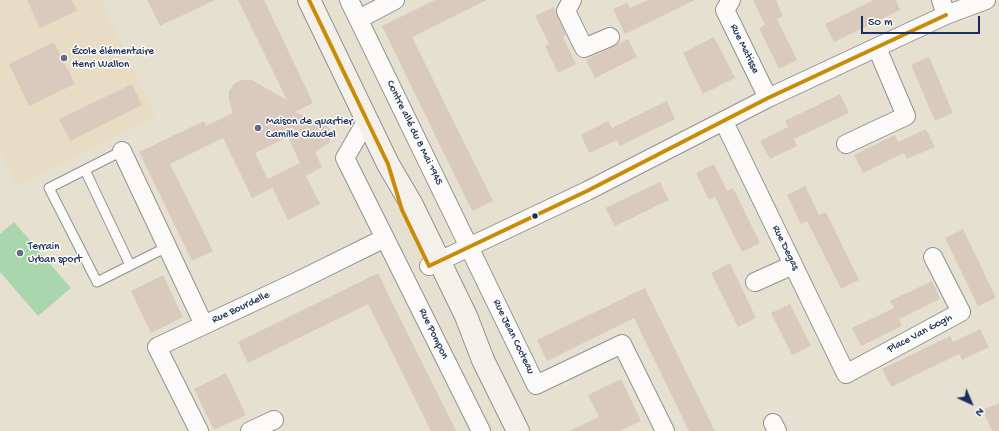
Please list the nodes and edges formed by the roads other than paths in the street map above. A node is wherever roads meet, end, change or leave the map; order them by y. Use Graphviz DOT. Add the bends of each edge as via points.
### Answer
graph roads {
  1 [pos="309,0"];
  2 [pos="349,0"];
  3 [pos="394,0"];
  4 [pos="572,0"];
  5 [pos="731,0"];
  6 [pos="986,0"];
  7 [pos="944,8"];
  8 [pos="359,19"];
  9 [pos="610,37"];
  10 [pos="876,48"];
  11 [pos="768,98"];
  12 [pos="367,120"];
  13 [pos="724,122"];
  14 [pos="846,144"];
  15 [pos="122,152"];
  16 [pos="85,170"];
  17 [pos="385,238"];
  18 [pos="167,247"];
  19 [pos="469,247"];
  20 [pos="934,257"];
  21 [pos="434,264"];
  22 [pos="793,264"];
  23 [pos="130,265"];
  24 [pos="755,282"];
  25 [pos="204,325"];
  26 [pos="846,374"];
  27 [pos="276,426"];
  28 [pos="199,431"];
  29 [pos="250,431"];
  30 [pos="481,431"];
  31 [pos="518,431"];
  32 [pos="665,431"];
  1 -- 12 [label="main road"];
  2 -- 8 [label="street, Contre allé du 8 Mai 1945"];
  3 -- 8 [label="street"];
  4 -- 9 [label="street" via="566,10 584,48"];
  5 -- 11 [label="street, Rue Matisse" via="725,10"];
  6 -- 7 [label="street"];
  7 -- 10 [label="street"];
  8 -- 19 [label="street, Contre allé du 8 Mai 1945"];
  10 -- 11 [label="street"];
  10 -- 14 [label="street" via="906,116"];
  11 -- 13 [label="street"];
  12 -- 17 [label="street, Rue Pompon" via="344,158"];
  12 -- 21 [label="main road" via="388,164 402,210"];
  13 -- 19 [label="street"];
  13 -- 22 [label="street, Rue Degas"];
  15 -- 16 [label="lane"];
  15 -- 18 [label="street, Rue Bourdelle"];
  16 -- 23 [label="lane"];
  16 -- 23 [label="lane" via="50,188 97,282"];
  17 -- 25 [label="street, Rue Bourdelle"];
  17 -- 30 [label="street, Rue Pompon"];
  18 -- 23 [label="lane"];
  18 -- 25 [label="street, Rue Bourdelle"];
  19 -- 21 [label="street"];
  19 -- 32 [label="street, Rue Jean Cocteau" via="536,385 622,344"];
  20 -- 26 [label="street, Place Van Gogh" via="961,312"];
  21 -- 31 [label="main road" via="466,316 483,360"];
  22 -- 24 [label="street"];
  22 -- 26 [label="street, Rue Degas"];
  25 -- 28 [label="street" via="157,347"];
  27 -- 29 [label="street"];
}
